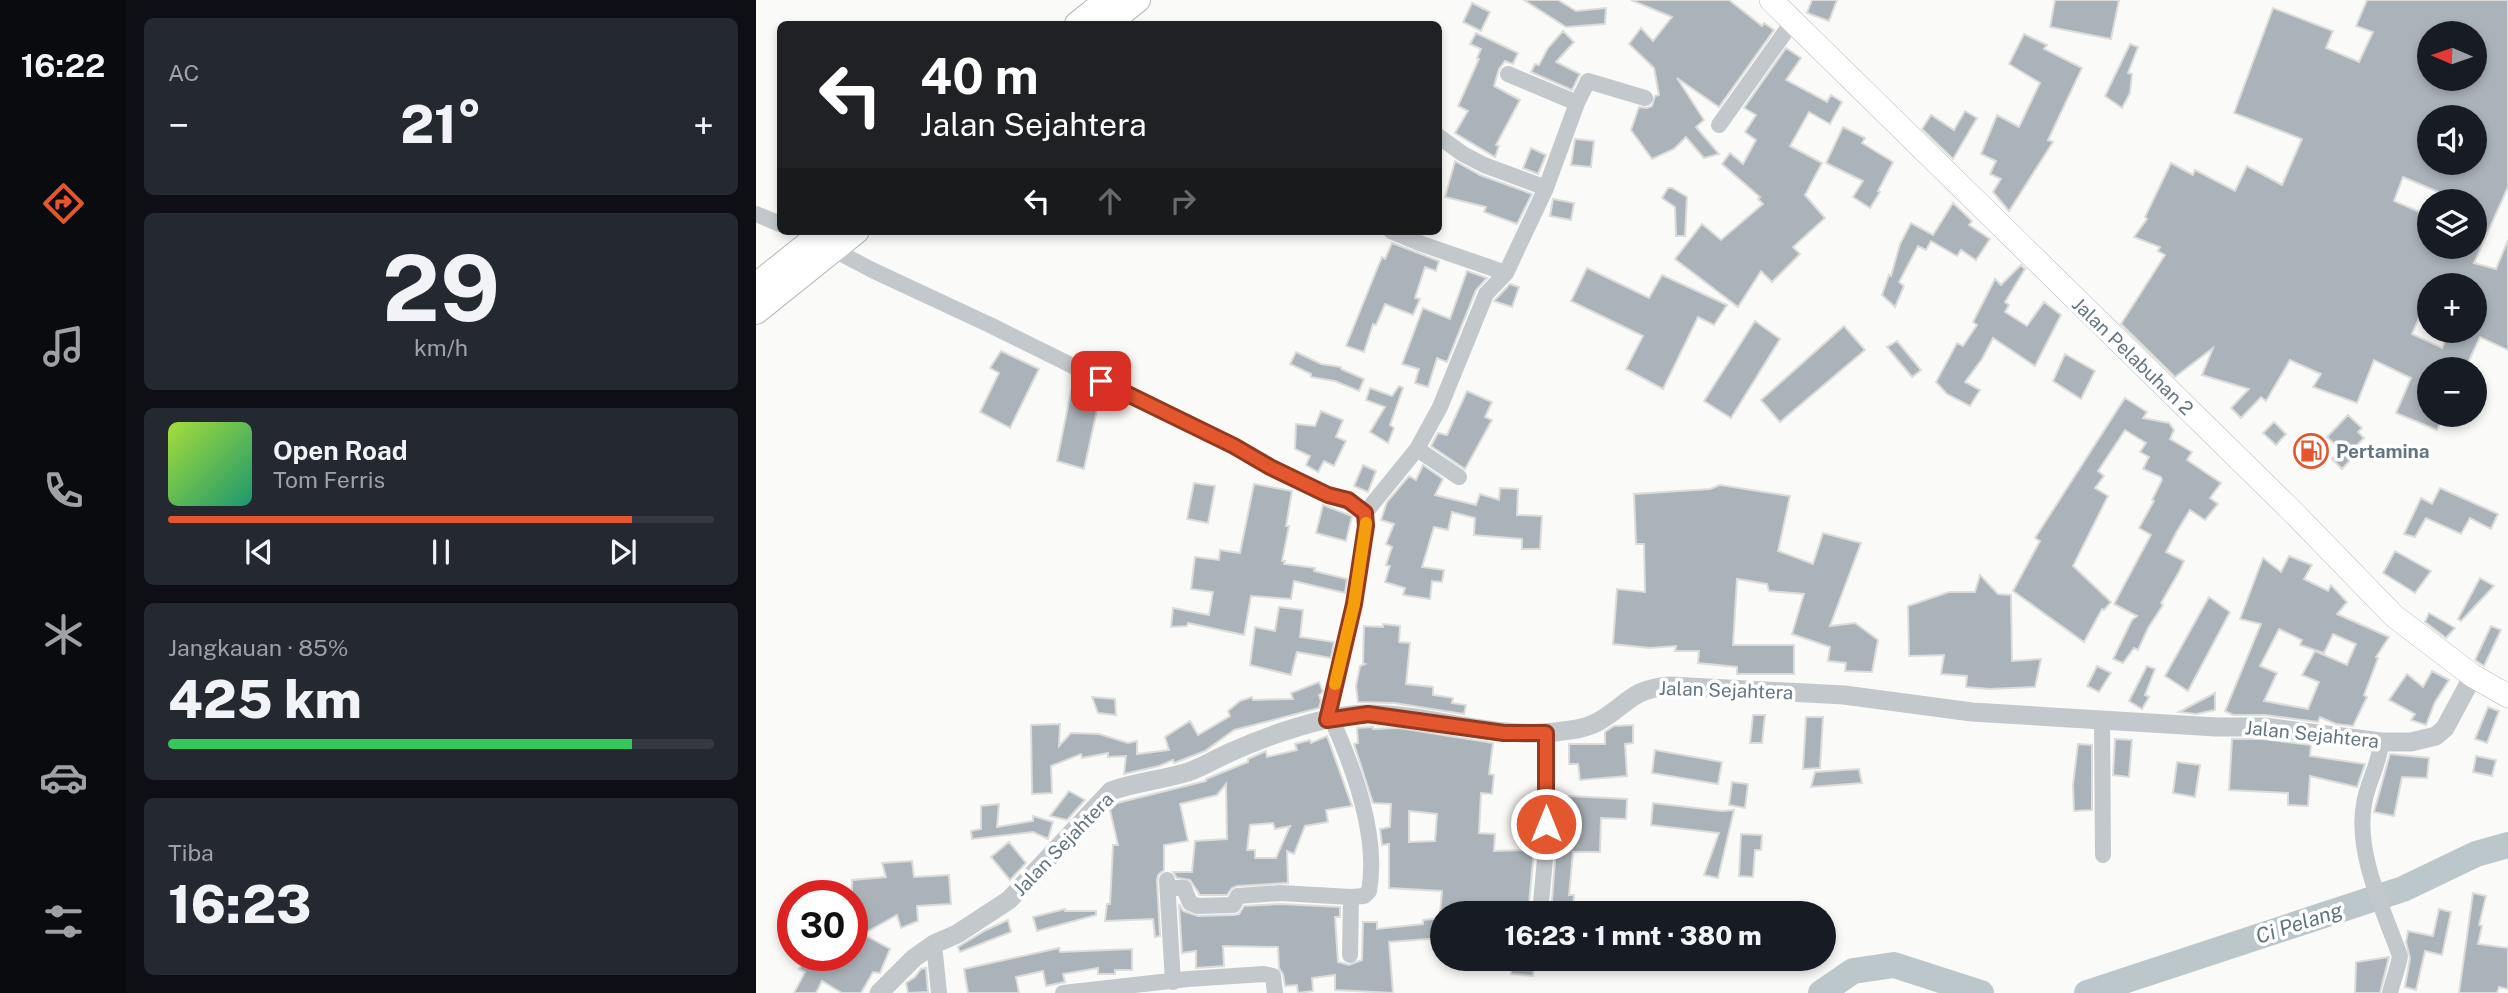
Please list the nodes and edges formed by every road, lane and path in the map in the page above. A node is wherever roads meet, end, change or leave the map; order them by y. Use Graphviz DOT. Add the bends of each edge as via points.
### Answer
graph roads {
  1 [pos="1107,0"];
  2 [pos="1771,0"];
  3 [pos="1135,1"];
  4 [pos="1081,21"];
  5 [pos="1112,21"];
  6 [pos="1793,21"];
  7 [pos="1508,74"];
  8 [pos="1645,98"];
  9 [pos="1577,103"];
  10 [pos="1719,125"];
  11 [pos="1442,139"];
  12 [pos="1546,188"];
  13 [pos="756,214"];
  14 [pos="777,223"];
  15 [pos="1401,235"];
  16 [pos="817,238"];
  17 [pos="1506,273"];
  18 [pos="756,285"];
  19 [pos="756,312"];
  20 [pos="1417,449"];
  21 [pos="1459,477"];
  22 [pos="1365,513"];
  23 [pos="2473,676"];
  24 [pos="2508,695"];
  25 [pos="2102,719"];
  26 [pos="1329,720"];
  27 [pos="1546,733"];
  28 [pos="2381,742"];
  29 [pos="2103,855"];
  30 [pos="1350,897"];
  31 [pos="1541,901"];
  32 [pos="934,944"];
  33 [pos="1350,955"];
  34 [pos="1173,982"];
  35 [pos="879,993"];
  36 [pos="939,993"];
  37 [pos="1063,993"];
  38 [pos="1275,993"];
  39 [pos="2391,993"];
  1 -- 4 [label="main road"];
  2 -- 6 [label="main road, Jalan Pelabuhan 2"];
  3 -- 5 [label="main road"];
  6 -- 10 [label="street"];
  6 -- 23 [label="main road, Jalan Pelabuhan 2" via="2394,616"];
  7 -- 9 [label="street"];
  8 -- 9 [label="street" via="1588,81"];
  9 -- 12 [label="street"];
  11 -- 12 [label="street" via="1484,165"];
  12 -- 17 [label="street"];
  13 -- 14 [label="street"];
  15 -- 17 [label="street"];
  16 -- 18 [label="main road"];
  16 -- 19 [label="main road"];
  16 -- 22 [label="street" via="872,270 1270,467 1348,500"];
  17 -- 20 [label="street" via="1486,294 1440,407"];
  20 -- 21 [label="street"];
  20 -- 22 [label="street"];
  22 -- 26 [label="street" via="1354,604"];
  23 -- 24 [label="main road, Jalan Pelabuhan 2"];
  23 -- 28 [label="street, Jalan Sejahtera" via="2436,736"];
  25 -- 27 [label="street, Jalan Sejahtera" via="1972,712 1844,695 1670,686 1650,687 1632,695 1598,722"];
  25 -- 28 [label="street, Jalan Sejahtera" via="2264,727"];
  25 -- 29 [label="street"];
  26 -- 27 [label="street, Jalan Sejahtera" via="1368,714 1504,733"];
  26 -- 30 [label="street" via="1357,784 1370,847 1369,891"];
  26 -- 32 [label="street, Jalan Sejahtera" via="1260,740 1191,771 1111,791 1009,900"];
  27 -- 31 [label="street"];
  28 -- 39 [label="street" via="2364,804 2362,834 2367,862 2400,956"];
  30 -- 33 [label="street"];
  30 -- 34 [label="street" via="1280,892 1238,896 1233,905 1198,906 1190,903 1184,888 1168,883"];
  32 -- 35 [label="street, Jalan Sejahtera"];
  32 -- 36 [label="street"];
  34 -- 37 [label="street"];
  34 -- 38 [label="street" via="1272,975"];
}
